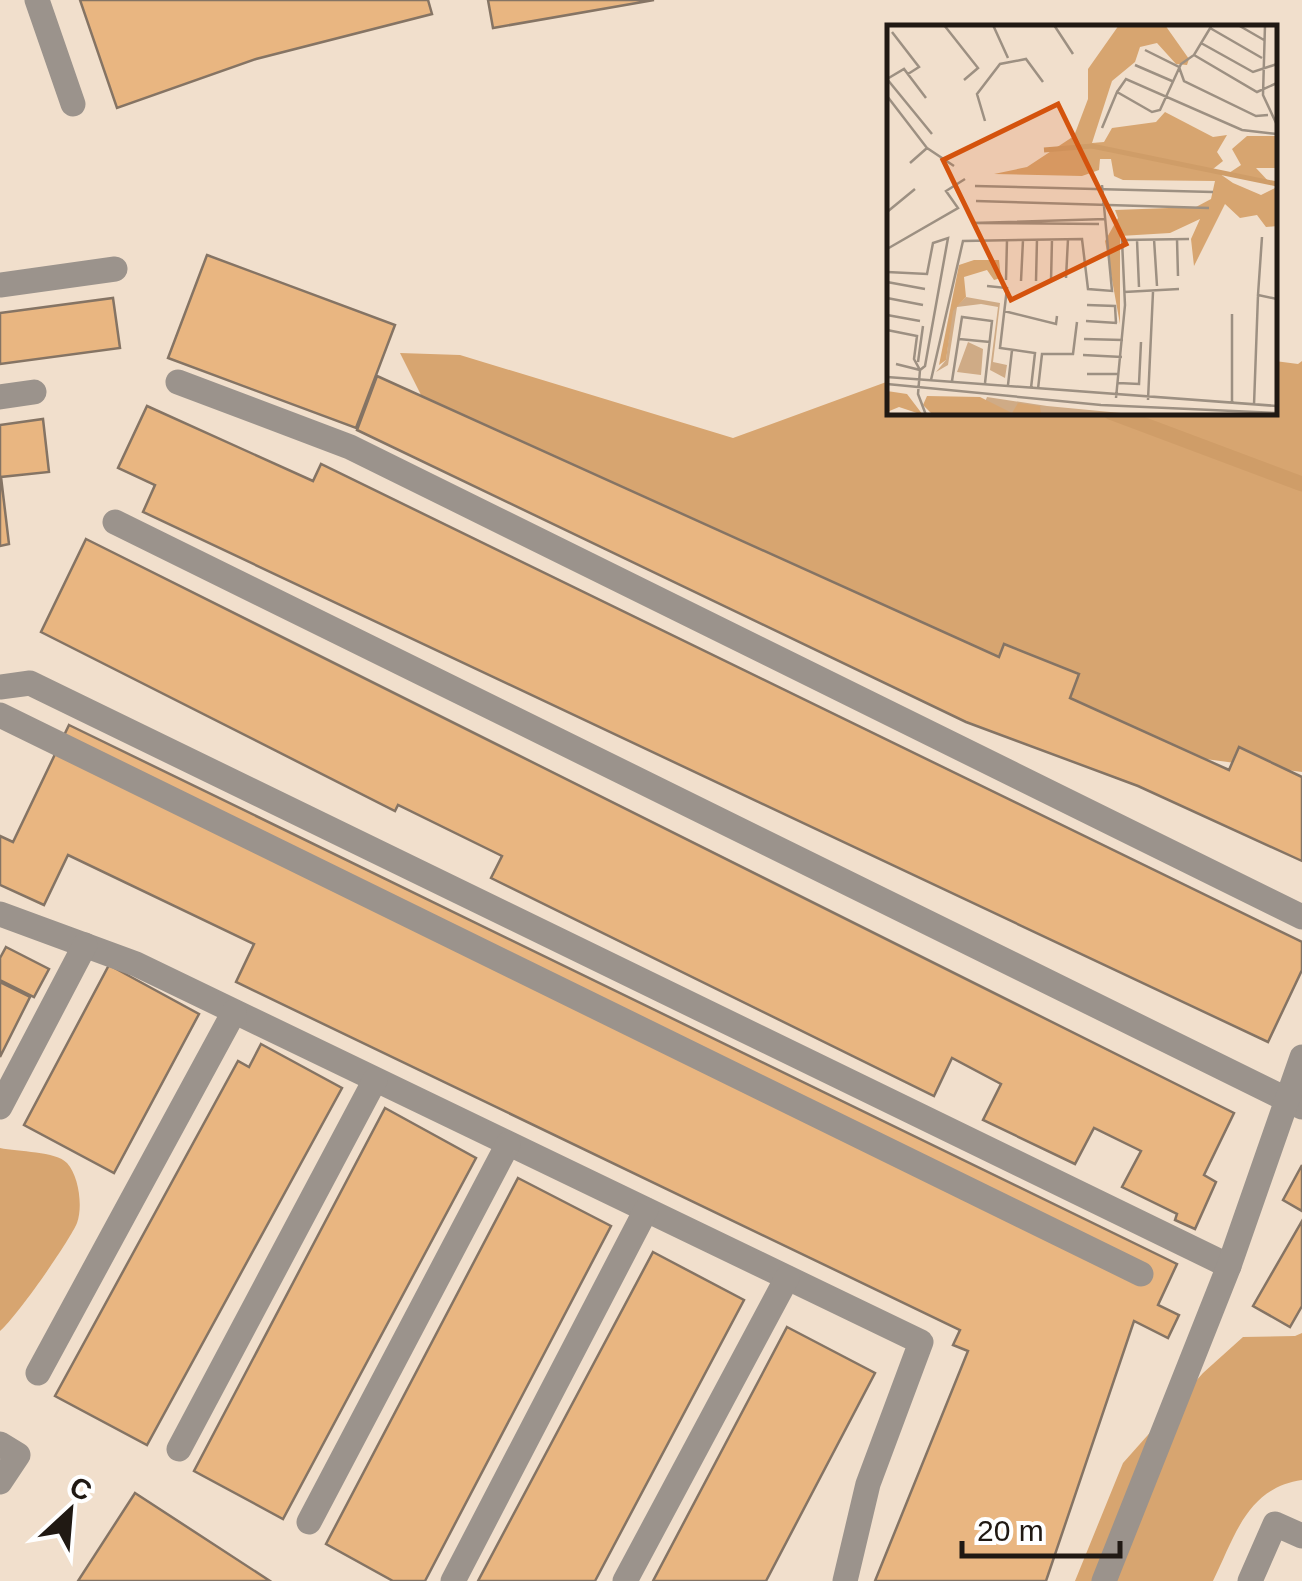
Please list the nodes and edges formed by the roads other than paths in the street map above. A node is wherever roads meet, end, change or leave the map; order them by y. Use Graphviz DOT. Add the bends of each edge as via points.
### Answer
graph roads {
  1 [pos="37,0"];
  2 [pos="72,104"];
  3 [pos="115,270"];
  4 [pos="0,284"];
  5 [pos="178,382"];
  6 [pos="34,392"];
  7 [pos="0,397"];
  8 [pos="115,522"];
  9 [pos="0,686"];
  10 [pos="0,716"];
  11 [pos="0,914"];
  12 [pos="1302,917"];
  13 [pos="84,945"];
  14 [pos="234,1012"];
  15 [pos="1302,1057"];
  16 [pos="375,1080"];
  17 [pos="1295,1103"];
  18 [pos="0,1107"];
  19 [pos="508,1144"];
  20 [pos="646,1210"];
  21 [pos="1229,1266"];
  22 [pos="1141,1274"];
  23 [pos="787,1278"];
  24 [pos="38,1372"];
  25 [pos="0,1444"];
  26 [pos="179,1449"];
  27 [pos="0,1482"];
  28 [pos="309,1522"];
  29 [pos="1302,1536"];
  30 [pos="453,1581"];
  31 [pos="625,1581"];
  32 [pos="845,1581"];
  33 [pos="1104,1581"];
  34 [pos="1250,1581"];
  1 -- 2 [label="lane"];
  3 -- 4 [label="lane"];
  5 -- 12 [label="lane" via="350,447"];
  6 -- 7 [label="lane"];
  8 -- 17 [label="lane"];
  9 -- 21 [label="lane" via="30,683"];
  10 -- 22 [label="lane"];
  11 -- 13 [label="lane"];
  13 -- 14 [label="lane"];
  13 -- 18 [label="lane"];
  14 -- 16 [label="lane"];
  14 -- 24 [label="lane"];
  15 -- 17 [label="lane"];
  16 -- 19 [label="lane"];
  16 -- 26 [label="lane"];
  17 -- 21 [label="lane"];
  19 -- 20 [label="lane"];
  19 -- 28 [label="lane"];
  20 -- 23 [label="lane"];
  20 -- 30 [label="lane"];
  21 -- 33 [label="lane"];
  23 -- 31 [label="lane"];
  23 -- 32 [label="lane" via="921,1342 868,1484"];
  25 -- 27 [label="lane" via="18,1455"];
  29 -- 34 [label="lane" via="1275,1524"];
}
